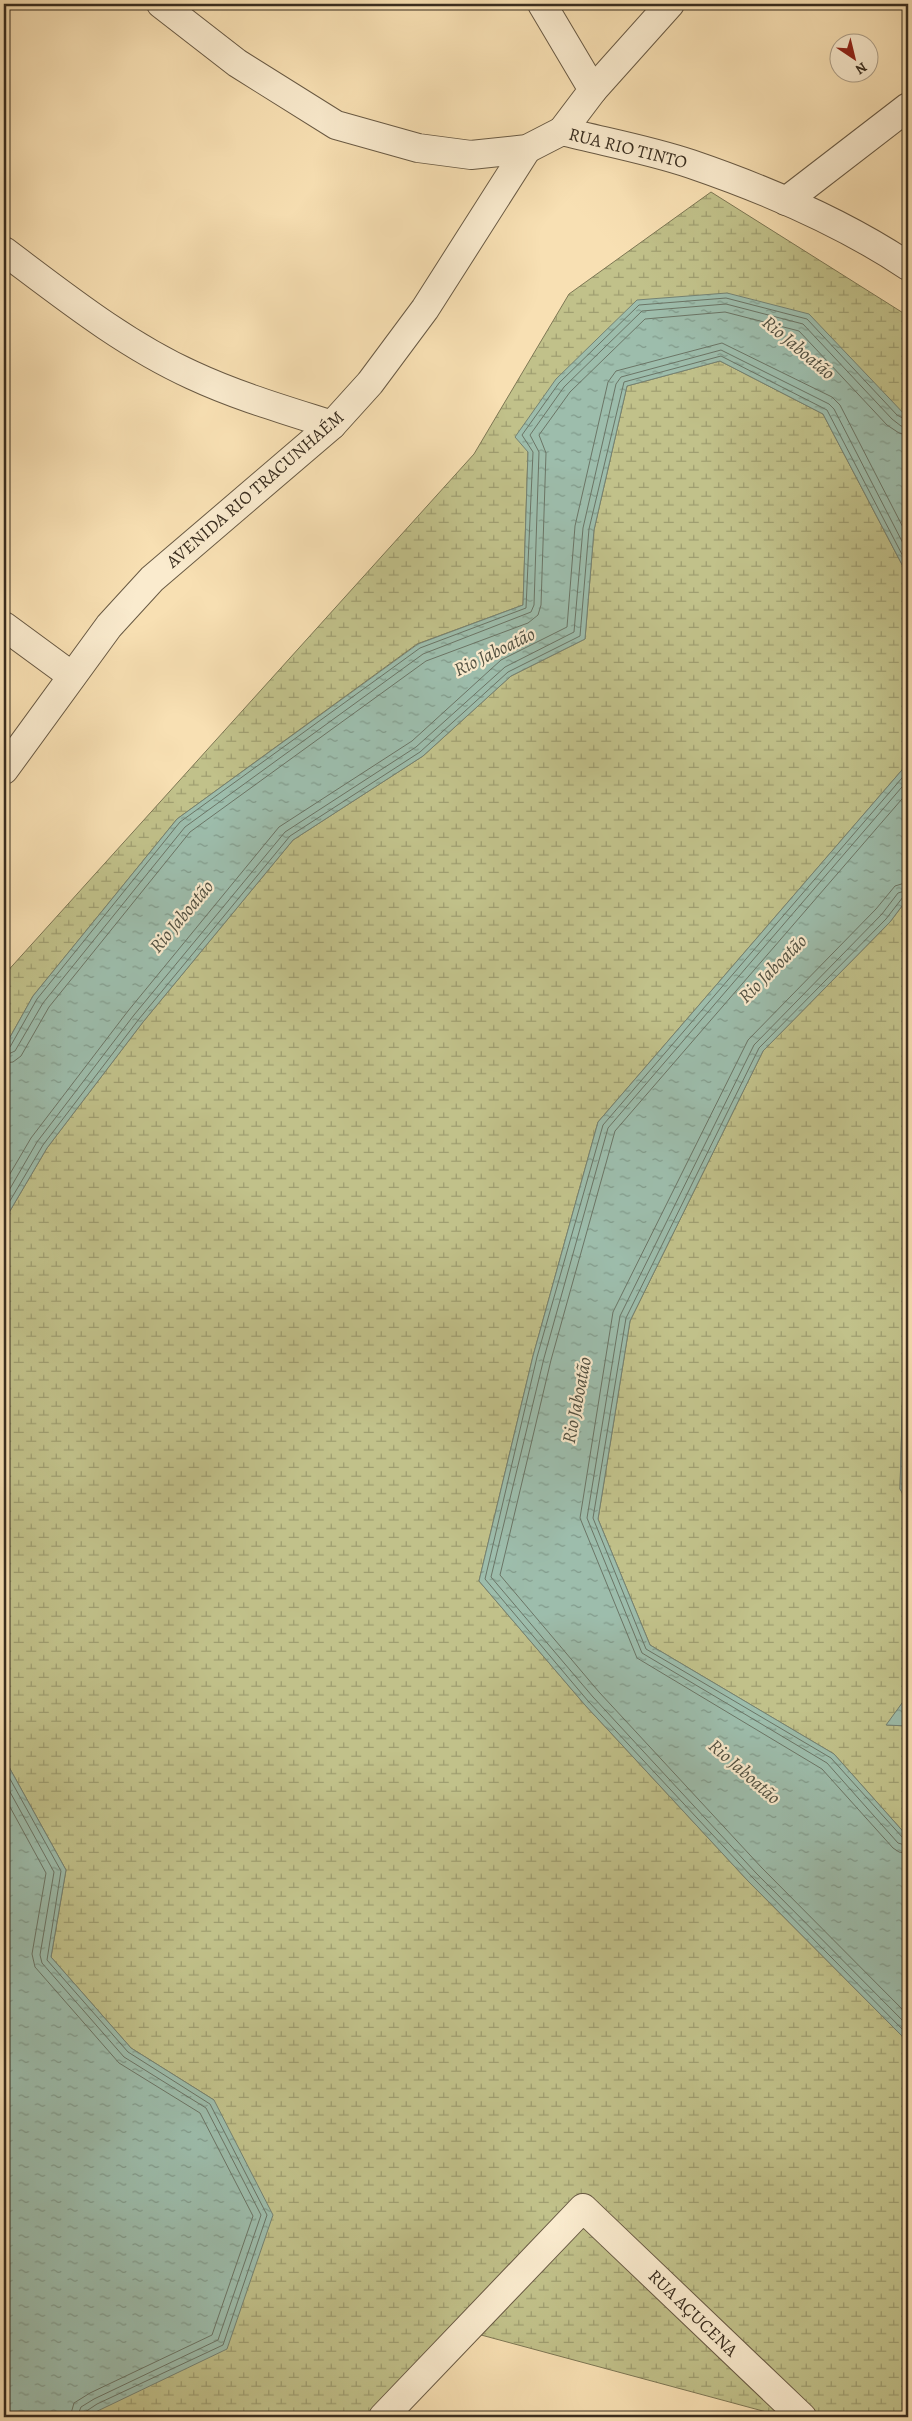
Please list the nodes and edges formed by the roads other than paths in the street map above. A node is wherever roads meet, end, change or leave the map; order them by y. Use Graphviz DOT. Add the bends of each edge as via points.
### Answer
graph roads {
  1 [pos="542,4"];
  2 [pos="669,5"];
  3 [pos="166,6"];
  4 [pos="594,90"];
  5 [pos="908,107"];
  6 [pos="562,131"];
  7 [pos="527,149"];
  8 [pos="786,201"];
  9 [pos="4,252"];
  10 [pos="908,266"];
  11 [pos="332,426"];
  12 [pos="4,626"];
  13 [pos="72,676"];
  14 [pos="4,770"];
  15 [pos="383,2417"];
  16 [pos="802,2417"];
  1 -- 4 [label="street"];
  2 -- 4 [label="street"];
  3 -- 7 [label="street, RUA RIO TINTO" via="237,63 336,125 418,148 462,154"];
  4 -- 6 [label="street"];
  5 -- 8 [label="street"];
  6 -- 7 [label="street, RUA RIO TINTO"];
  6 -- 8 [label="street, RUA RIO TINTO" via="690,164"];
  7 -- 11 [label="street, AVENIDA RIO TRACUNHAÉM" via="425,310 370,383"];
  8 -- 10 [label="street, RUA RIO TINTO" via="872,242"];
  9 -- 11 [label="street" via="126,339 192,375"];
  11 -- 13 [label="street, AVENIDA RIO TRACUNHAÉM" via="152,579 109,626"];
  12 -- 13 [label="street"];
  13 -- 14 [label="street, AVENIDA RIO TRACUNHAÉM"];
  15 -- 16 [label="street, RUA AÇUCENA" via="583,2208"];
}
